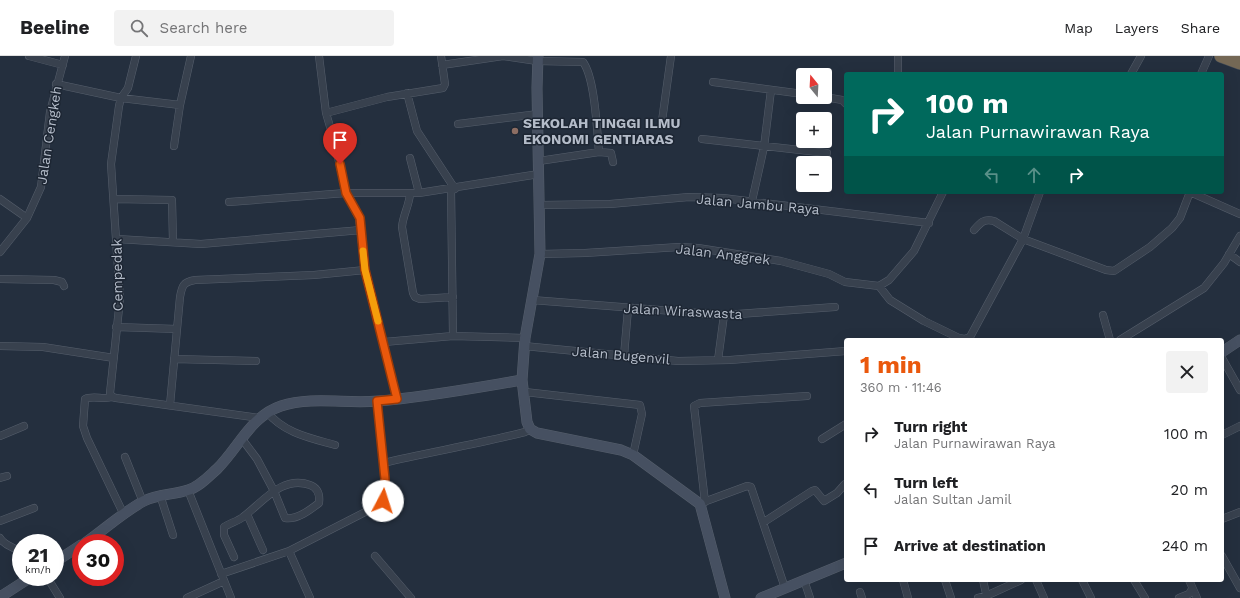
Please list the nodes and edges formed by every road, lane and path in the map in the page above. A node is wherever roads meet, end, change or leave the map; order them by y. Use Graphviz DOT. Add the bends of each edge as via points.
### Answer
graph roads {
  1 [pos="29,56"];
  2 [pos="65,56"];
  3 [pos="136,56"];
  4 [pos="191,56"];
  5 [pos="319,56"];
  6 [pos="442,56"];
  7 [pos="671,56"];
  8 [pos="898,56"];
  9 [pos="1141,56"];
  10 [pos="1209,56"];
  11 [pos="1221,56"];
  12 [pos="538,59"];
  13 [pos="1240,63"];
  14 [pos="63,65"];
  15 [pos="442,65"];
  16 [pos="898,72"];
  17 [pos="1132,72"];
  18 [pos="1202,72"];
  19 [pos="713,82"];
  20 [pos="56,84"];
  21 [pos="771,90"];
  22 [pos="407,93"];
  23 [pos="796,93"];
  24 [pos="121,98"];
  25 [pos="832,98"];
  26 [pos="844,102"];
  27 [pos="180,105"];
  28 [pos="326,113"];
  29 [pos="538,114"];
  30 [pos="662,121"];
  31 [pos="458,124"];
  32 [pos="702,139"];
  33 [pos="174,146"];
  34 [pos="764,147"];
  35 [pos="599,152"];
  36 [pos="827,153"];
  37 [pos="410,158"];
  38 [pos="539,161"];
  39 [pos="612,162"];
  40 [pos="539,174"];
  41 [pos="453,189"];
  42 [pos="346,193"];
  43 [pos="419,193"];
  44 [pos="410,194"];
  45 [pos="942,194"];
  46 [pos="1039,194"];
  47 [pos="1189,194"];
  48 [pos="1195,194"];
  49 [pos="0,199"];
  50 [pos="114,199"];
  51 [pos="752,201"];
  52 [pos="229,202"];
  53 [pos="540,205"];
  54 [pos="1240,214"];
  55 [pos="27,218"];
  56 [pos="929,223"];
  57 [pos="360,230"];
  58 [pos="974,230"];
  59 [pos="1240,236"];
  60 [pos="1023,239"];
  61 [pos="117,240"];
  62 [pos="173,242"];
  63 [pos="0,252"];
  64 [pos="540,254"];
  65 [pos="1229,254"];
  66 [pos="1240,262"];
  67 [pos="365,270"];
  68 [pos="0,279"];
  69 [pos="64,286"];
  70 [pos="879,286"];
  71 [pos="453,297"];
  72 [pos="532,300"];
  73 [pos="835,307"];
  74 [pos="628,309"];
  75 [pos="724,315"];
  76 [pos="1103,315"];
  77 [pos="116,327"];
  78 [pos="177,329"];
  79 [pos="453,336"];
  80 [pos="960,338"];
  81 [pos="968,338"];
  82 [pos="1109,338"];
  83 [pos="1123,338"];
  84 [pos="1240,340"];
  85 [pos="384,342"];
  86 [pos="525,342"];
  87 [pos="0,346"];
  88 [pos="844,351"];
  89 [pos="1224,351"];
  90 [pos="624,356"];
  91 [pos="114,358"];
  92 [pos="174,359"];
  93 [pos="718,360"];
  94 [pos="256,361"];
  95 [pos="1224,362"];
  96 [pos="522,380"];
  97 [pos="1240,390"];
  98 [pos="525,392"];
  99 [pos="807,396"];
  100 [pos="112,397"];
  101 [pos="397,399"];
  102 [pos="377,401"];
  103 [pos="170,405"];
  104 [pos="263,415"];
  105 [pos="844,425"];
  106 [pos="24,426"];
  107 [pos="1240,426"];
  108 [pos="530,429"];
  109 [pos="1224,434"];
  110 [pos="0,436"];
  111 [pos="242,439"];
  112 [pos="822,439"];
  113 [pos="335,445"];
  114 [pos="633,455"];
  115 [pos="125,457"];
  116 [pos="383,463"];
  117 [pos="844,485"];
  118 [pos="188,490"];
  119 [pos="274,491"];
  120 [pos="160,495"];
  121 [pos="143,502"];
  122 [pos="702,503"];
  123 [pos="34,508"];
  124 [pos="1240,512"];
  125 [pos="246,514"];
  126 [pos="124,515"];
  127 [pos="1224,518"];
  128 [pos="0,521"];
  129 [pos="764,522"];
  130 [pos="98,534"];
  131 [pos="173,535"];
  132 [pos="0,538"];
  133 [pos="12,548"];
  134 [pos="263,550"];
  135 [pos="289,551"];
  136 [pos="376,556"];
  137 [pos="234,557"];
  138 [pos="1224,560"];
  139 [pos="844,564"];
  140 [pos="223,578"];
  141 [pos="804,580"];
  142 [pos="903,582"];
  143 [pos="946,582"];
  144 [pos="983,582"];
  145 [pos="1017,582"];
  146 [pos="1037,582"];
  147 [pos="1083,582"];
  148 [pos="1135,582"];
  149 [pos="1190,582"];
  150 [pos="16,586"];
  151 [pos="53,586"];
  152 [pos="785,588"];
  153 [pos="1240,588"];
  154 [pos="1192,589"];
  155 [pos="774,596"];
  156 [pos="0,597"];
  157 [pos="986,597"];
  158 [pos="60,598"];
  159 [pos="187,598"];
  160 [pos="231,598"];
  161 [pos="310,598"];
  162 [pos="411,598"];
  163 [pos="725,598"];
  164 [pos="761,598"];
  165 [pos="810,598"];
  166 [pos="908,598"];
  167 [pos="950,598"];
  168 [pos="978,598"];
  169 [pos="1044,598"];
  170 [pos="1091,598"];
  171 [pos="1145,598"];
  172 [pos="1179,598"];
  173 [pos="1197,598"];
  1 -- 14 [label="street"];
  2 -- 14 [label="street, Jalan Cengkeh"];
  3 -- 24 [label="street, Cempedak" via="128,88"];
  4 -- 27 [label="street"];
  5 -- 28 [label="street"];
  6 -- 15 [label="street"];
  7 -- 30 [label="street"];
  8 -- 16 [label="street"];
  9 -- 17 [label="street"];
  10 -- 18 [label="street"];
  11 -- 13 [label="highway"];
  12 -- 15 [label="street" via="503,56"];
  12 -- 29 [label="street"];
  12 -- 35 [label="street" via="585,63 592,91"];
  14 -- 20 [label="street, Jalan Cengkeh"];
  15 -- 22 [label="street" via="445,84 442,88"];
  19 -- 21 [label="street"];
  20 -- 24 [label="street"];
  20 -- 55 [label="street, Jalan Cengkeh" via="41,187"];
  21 -- 23 [label="street"];
  21 -- 34 [label="street"];
  22 -- 28 [label="street"];
  22 -- 41 [label="street" via="417,131"];
  24 -- 27 [label="street"];
  24 -- 50 [label="street, Cempedak" via="112,164"];
  25 -- 26 [label="street"];
  27 -- 33 [label="street"];
  28 -- 42 [label="street"];
  29 -- 31 [label="street"];
  29 -- 38 [label="street"];
  32 -- 34 [label="street"];
  34 -- 36 [label="street"];
  34 -- 51 [label="street"];
  35 -- 38 [label="street"];
  35 -- 39 [label="street" via="611,154"];
  37 -- 43 [label="street"];
  38 -- 40 [label="street"];
  40 -- 41 [label="street"];
  40 -- 53 [label="street"];
  41 -- 43 [label="street"];
  41 -- 71 [label="street"];
  42 -- 44 [label="street"];
  42 -- 52 [label="street"];
  42 -- 57 [label="street" via="358,215"];
  43 -- 44 [label="street"];
  44 -- 71 [label="street" via="402,226 413,293 420,299"];
  45 -- 56 [label="street"];
  46 -- 60 [label="street"];
  47 -- 60 [label="street" via="1178,223 1150,247 1114,271"];
  48 -- 54 [label="street"];
  49 -- 55 [label="street"];
  50 -- 61 [label="street, Cempedak"];
  50 -- 62 [label="street" via="172,200"];
  51 -- 53 [label="street, Jalan Jambu Raya" via="689,198 610,204"];
  51 -- 56 [label="street, Jalan Jambu Raya"];
  53 -- 64 [label="street"];
  55 -- 63 [label="street, Jalan Cengkeh"];
  56 -- 70 [label="street" via="914,250 889,280"];
  57 -- 62 [label="street" via="201,244"];
  57 -- 67 [label="street"];
  58 -- 60 [label="street" via="980,222 988,219"];
  59 -- 65 [label="street"];
  60 -- 81 [label="street"];
  61 -- 62 [label="street"];
  61 -- 77 [label="street, Cempedak" via="120,299"];
  64 -- 70 [label="street, Jalan Anggrek" via="679,246 781,262 829,274 845,282"];
  64 -- 72 [label="street"];
  65 -- 66 [label="street"];
  65 -- 83 [label="street" via="1208,284 1198,293"];
  67 -- 78 [label="street" via="307,276 188,281 181,288"];
  67 -- 85 [label="street"];
  68 -- 69 [label="street" via="54,280 62,282"];
  70 -- 80 [label="street" via="890,300 924,321"];
  71 -- 79 [label="street"];
  72 -- 74 [label="street, Jalan Wiraswasta"];
  72 -- 86 [label="street"];
  73 -- 75 [label="street, Jalan Wiraswasta"];
  74 -- 75 [label="street, Jalan Wiraswasta"];
  74 -- 90 [label="street"];
  75 -- 93 [label="street"];
  76 -- 82 [label="street"];
  77 -- 78 [label="street"];
  77 -- 91 [label="street, Cempedak"];
  78 -- 92 [label="street"];
  79 -- 85 [label="street, Jalan Bugenvil"];
  79 -- 86 [label="street, Jalan Bugenvil"];
  84 -- 89 [label="street"];
  85 -- 101 [label="street"];
  86 -- 90 [label="street, Jalan Bugenvil"];
  86 -- 96 [label="street"];
  87 -- 91 [label="street" via="43,347"];
  88 -- 93 [label="street, Jalan Bugenvil"];
  90 -- 93 [label="street, Jalan Bugenvil"];
  91 -- 100 [label="street, Cempedak" via="110,393"];
  92 -- 94 [label="street"];
  92 -- 103 [label="street"];
  95 -- 97 [label="street"];
  96 -- 98 [label="street"];
  96 -- 101 [label="street"];
  98 -- 108 [label="street" via="527,422"];
  98 -- 114 [label="street" via="640,405 642,414"];
  99 -- 122 [label="street" via="700,403 694,406"];
  100 -- 103 [label="street"];
  100 -- 126 [label="street" via="85,399 84,426 87,438"];
  101 -- 102 [label="street"];
  102 -- 104 [label="street" via="313,401 290,404"];
  102 -- 116 [label="street"];
  103 -- 104 [label="street"];
  104 -- 111 [label="street"];
  104 -- 113 [label="street" via="299,435"];
  105 -- 112 [label="street"];
  106 -- 110 [label="street"];
  107 -- 109 [label="street"];
  108 -- 114 [label="street" via="537,433 614,447"];
  108 -- 116 [label="street" via="473,446"];
  111 -- 118 [label="street" via="217,469"];
  111 -- 119 [label="street" via="257,459"];
  114 -- 122 [label="street"];
  115 -- 121 [label="street"];
  116 -- 135 [label="street" via="385,491 383,501 379,505"];
  117 -- 129 [label="street" via="824,501 817,492 812,491"];
  118 -- 120 [label="street"];
  118 -- 140 [label="street"];
  119 -- 119 [label="street" via="285,518 301,515 319,503 318,492 314,486 305,483 294,482"];
  119 -- 125 [label="street"];
  120 -- 121 [label="street"];
  120 -- 131 [label="street"];
  121 -- 126 [label="street"];
  122 -- 129 [label="street" via="749,486"];
  122 -- 163 [label="street"];
  123 -- 128 [label="street"];
  124 -- 127 [label="street"];
  125 -- 134 [label="street"];
  125 -- 137 [label="street" via="223,529"];
  126 -- 130 [label="street"];
  129 -- 152 [label="street"];
  132 -- 133 [label="street"];
  135 -- 140 [label="street"];
  135 -- 161 [label="street"];
  136 -- 162 [label="street"];
  138 -- 153 [label="street"];
  139 -- 141 [label="street"];
  140 -- 159 [label="street"];
  140 -- 160 [label="street"];
  141 -- 152 [label="street"];
  141 -- 165 [label="street"];
  142 -- 166 [label="street"];
  143 -- 167 [label="street"];
  144 -- 157 [label="street"];
  145 -- 157 [label="street"];
  146 -- 169 [label="street"];
  147 -- 170 [label="street"];
  148 -- 171 [label="street"];
  149 -- 154 [label="street"];
  150 -- 156 [label="street"];
  151 -- 158 [label="street"];
  152 -- 155 [label="street"];
  154 -- 172 [label="street"];
  154 -- 173 [label="street"];
  155 -- 164 [label="street"];
  157 -- 168 [label="street"];
}
